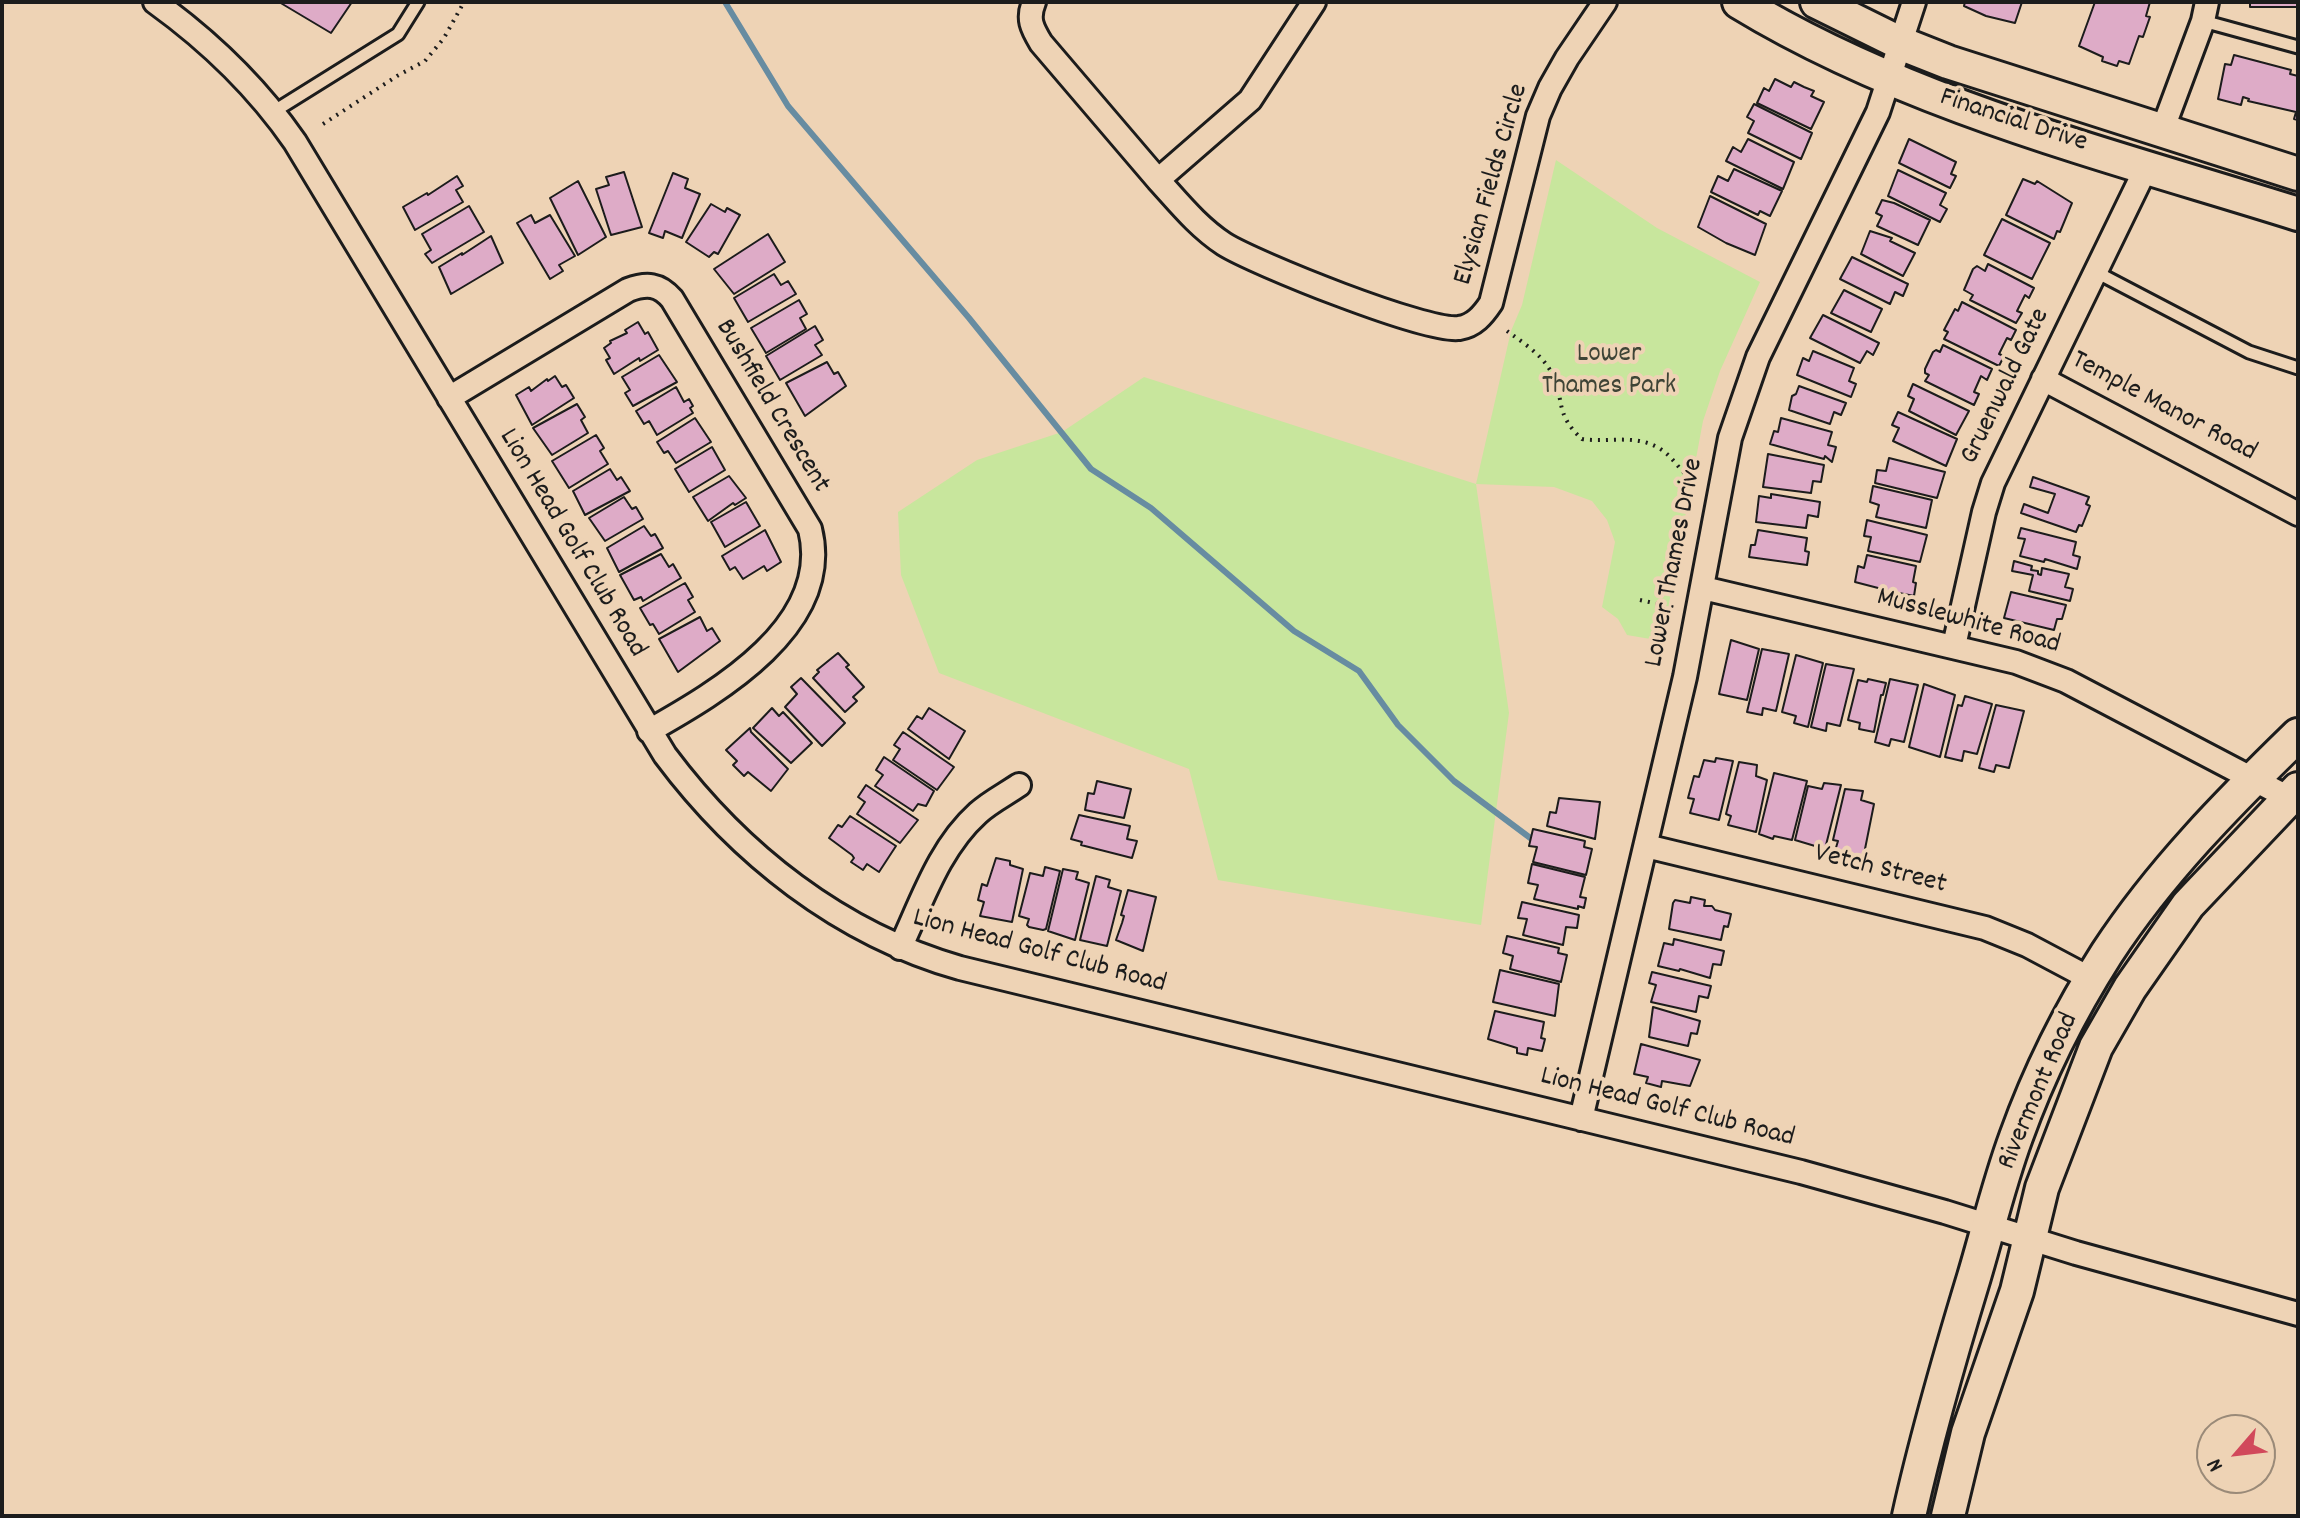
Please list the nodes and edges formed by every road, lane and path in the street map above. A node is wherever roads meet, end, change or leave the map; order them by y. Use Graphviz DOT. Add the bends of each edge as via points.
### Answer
graph roads {
  1 [pos="155,2"];
  2 [pos="418,2"];
  3 [pos="464,2"];
  4 [pos="1034,2"];
  5 [pos="1314,2"];
  6 [pos="1605,2"];
  7 [pos="1739,2"];
  8 [pos="1817,2"];
  9 [pos="1914,2"];
  10 [pos="2205,12"];
  11 [pos="1900,43"];
  12 [pos="2298,47"];
  13 [pos="1889,79"];
  14 [pos="273,112"];
  15 [pos="323,124"];
  16 [pos="2162,131"];
  17 [pos="2147,166"];
  18 [pos="2298,174"];
  19 [pos="1158,180"];
  20 [pos="2298,214"];
  21 [pos="2096,272"];
  22 [pos="1507,331"];
  23 [pos="2298,368"];
  24 [pos="2043,379"];
  25 [pos="449,398"];
  26 [pos="1693,480"];
  27 [pos="2298,514"];
  28 [pos="1703,588"];
  29 [pos="1640,600"];
  30 [pos="1682,610"];
  31 [pos="1954,646"];
  32 [pos="649,731"];
  33 [pos="2298,735"];
  34 [pos="2253,779"];
  35 [pos="1019,785"];
  36 [pos="2294,793"];
  37 [pos="1646,846"];
  38 [pos="900,948"];
  39 [pos="2091,979"];
  40 [pos="1581,1119"];
  41 [pos="1989,1226"];
  42 [pos="2029,1239"];
  43 [pos="2298,1314"];
  44 [pos="1956,1514"];
  45 [pos="1909,1516"];
  1 -- 14 [label="street, Lion Head Golf Club Road" via="212,47"];
  2 -- 14 [label="lane" via="398,34"];
  3 -- 15 [label="path" via="425,61"];
  4 -- 19 [label="street, Elysian Fields Circle" via="1029,14 1041,43"];
  5 -- 19 [label="street" via="1250,100"];
  6 -- 19 [label="street, Elysian Fields Circle" via="1550,88 1529,144 1491,303 1468,325 1457,329 1427,324 1253,260 1197,223"];
  7 -- 13 [label="street, Financial Drive"];
  8 -- 11 [label="street, Financial Drive"];
  9 -- 11 [label="street, Lower Thames Drive"];
  10 -- 12 [label="lane"];
  10 -- 16 [label="street"];
  11 -- 13 [label="street, Lower Thames Drive"];
  11 -- 16 [label="street, Financial Drive"];
  13 -- 17 [label="street, Financial Drive"];
  13 -- 28 [label="street, Lower Thames Drive" via="1742,399"];
  14 -- 25 [label="street, Lion Head Golf Club Road"];
  16 -- 18 [label="street, Financial Drive"];
  17 -- 20 [label="street, Financial Drive"];
  17 -- 21 [label="street, Gruenwald Gate"];
  21 -- 23 [label="lane" via="2249,352"];
  21 -- 24 [label="street, Gruenwald Gate"];
  22 -- 26 [label="path" via="1550,370 1565,421 1582,439 1647,442 1663,450"];
  24 -- 27 [label="street, Temple Manor Road"];
  24 -- 31 [label="street, Gruenwald Gate" via="1993,483"];
  25 -- 32 [label="street, Lion Head Golf Club Road"];
  25 -- 32 [label="street, Bushfield Crescent" via="628,290 640,285 663,289 810,529 813,554 801,607 728,684"];
  28 -- 31 [label="street, Musslewhite Road"];
  28 -- 37 [label="street, Lower Thames Drive"];
  29 -- 30 [label="path"];
  31 -- 34 [label="street, Musslewhite Road" via="2066,681"];
  32 -- 38 [label="street, Lion Head Golf Club Road" via="695,795 761,860 811,898"];
  33 -- 34 [label="street, Rivermont Road"];
  34 -- 36 [label="street, Musslewhite Road"];
  34 -- 39 [label="street, Rivermont Road" via="2178,858"];
  35 -- 38 [label="street" via="960,831 942,857"];
  36 -- 42 [label="street, Rivermont Road" via="2188,905 2114,1014 2058,1141"];
  37 -- 39 [label="street, Vetch Street" via="1985,928"];
  37 -- 40 [label="street, Lower Thames Drive"];
  38 -- 40 [label="street, Lion Head Golf Club Road" via="1044,990"];
  39 -- 41 [label="street, Rivermont Road" via="2034,1091"];
  40 -- 41 [label="street, Lion Head Golf Club Road" via="1801,1172"];
  41 -- 42 [label="street, Lion Head Golf Club Road"];
  41 -- 45 [label="street, Rivermont Road" via="1930,1423"];
  42 -- 43 [label="street, Lion Head Golf Club Road"];
  42 -- 44 [label="street, Rivermont Road" via="2017,1291 1968,1433"];
}
